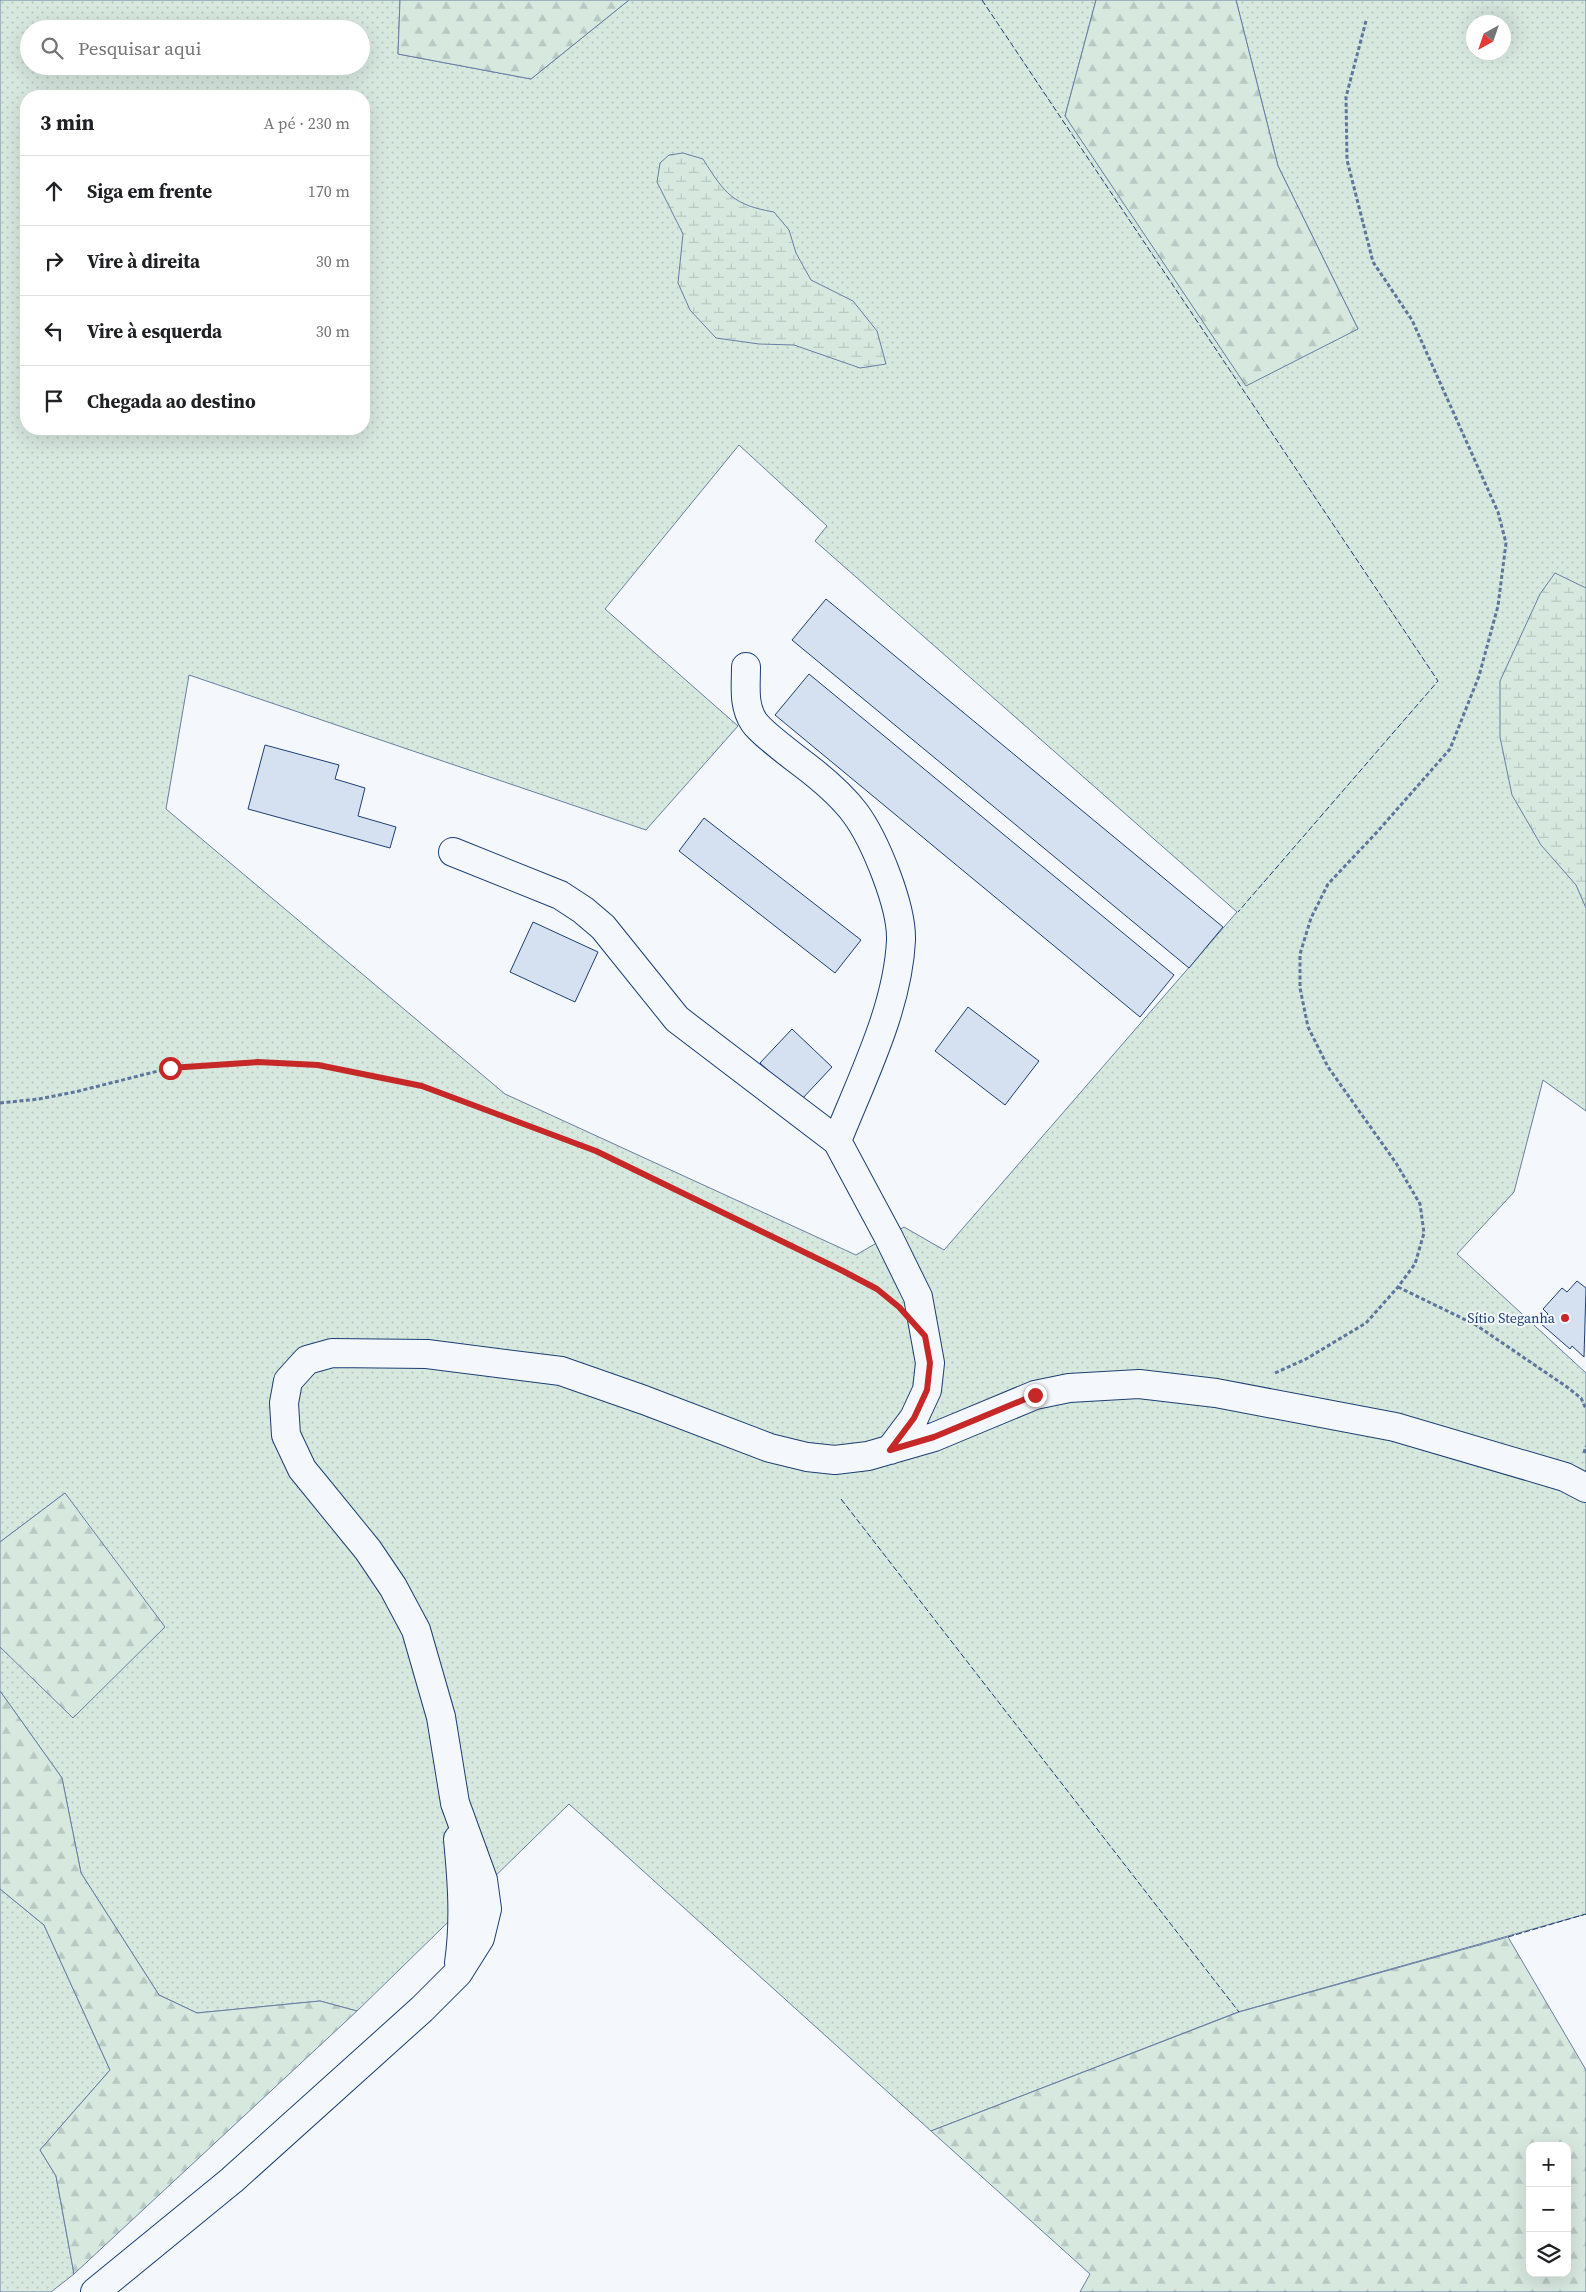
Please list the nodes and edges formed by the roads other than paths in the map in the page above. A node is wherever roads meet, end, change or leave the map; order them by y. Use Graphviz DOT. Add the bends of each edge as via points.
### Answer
graph roads {
  1 [pos="746,667"];
  2 [pos="453,852"];
  3 [pos="837,1141"];
  4 [pos="890,1450"];
  5 [pos="1586,1488"];
  6 [pos="96,2292"];
  1 -- 3 [label="street" via="746,705 754,723 827,784 855,813 871,840 898,906 901,938 898,964 883,1026"];
  2 -- 3 [label="street" via="560,895 584,910 603,927 677,1019"];
  3 -- 4 [label="street" via="918,1298 930,1363 927,1390 914,1418"];
  4 -- 5 [label="street" via="934,1437 1035,1395 1069,1388 1139,1384 1216,1393 1395,1427 1565,1477"];
  4 -- 6 [label="street" via="835,1460 807,1457 770,1448 560,1371 427,1354 332,1353 307,1360 288,1381 284,1403 286,1435 302,1469 368,1550 416,1630 441,1717 455,1803 483,1880 487,1909 480,1938 458,1973 422,2009 232,2180"];
}
